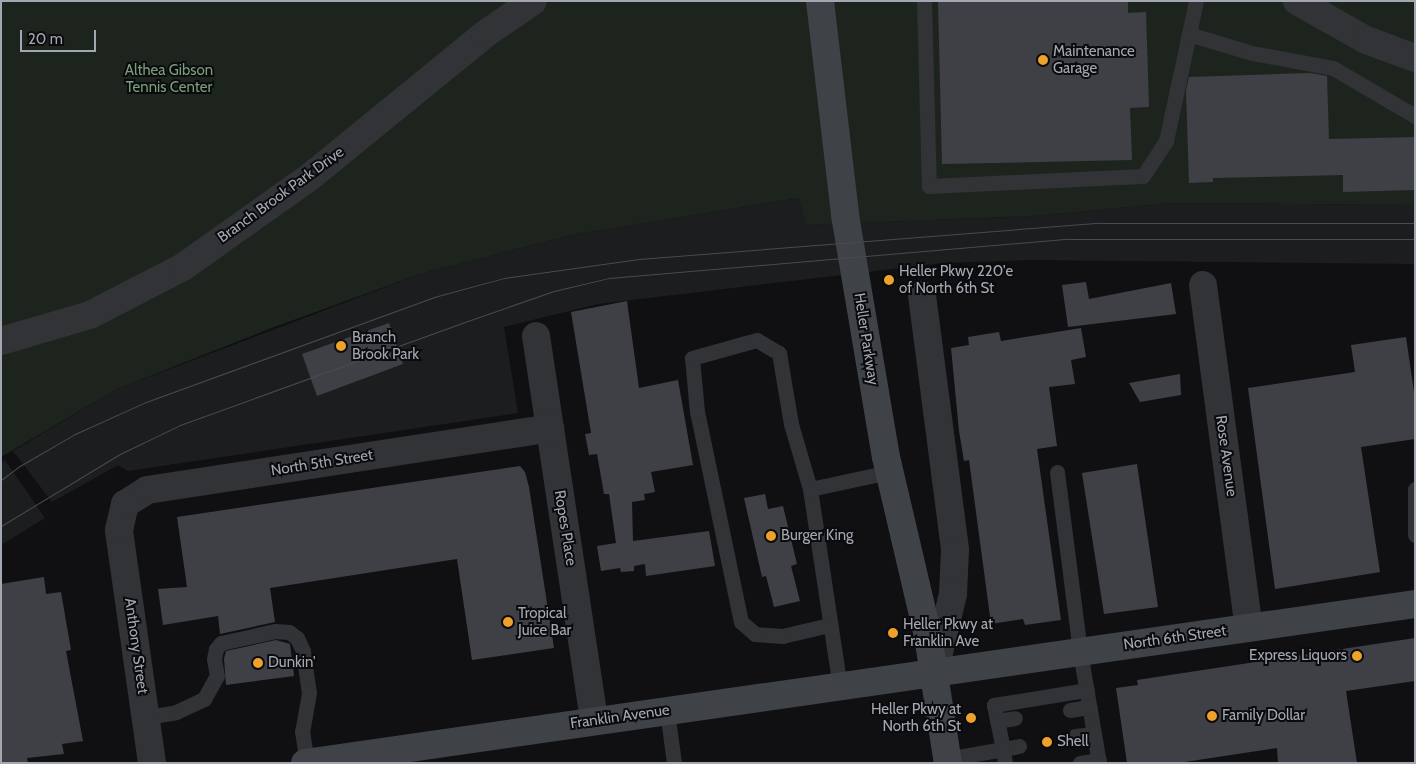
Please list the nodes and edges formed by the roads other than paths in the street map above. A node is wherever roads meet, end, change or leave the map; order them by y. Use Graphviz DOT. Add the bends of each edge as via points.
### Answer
graph roads {
  1 [pos="533,1"];
  2 [pos="820,1"];
  3 [pos="924,1"];
  4 [pos="1196,1"];
  5 [pos="1297,1"];
  6 [pos="1189,34"];
  7 [pos="1415,58"];
  8 [pos="1415,116"];
  9 [pos="1203,285"];
  10 [pos="922,295"];
  11 [pos="536,336"];
  12 [pos="1,341"];
  13 [pos="550,428"];
  14 [pos="889,472"];
  15 [pos="1057,472"];
  16 [pos="810,489"];
  17 [pos="1415,489"];
  18 [pos="119,530"];
  19 [pos="1415,535"];
  20 [pos="1415,604"];
  21 [pos="829,625"];
  22 [pos="1249,628"];
  23 [pos="1080,652"];
  24 [pos="934,673"];
  25 [pos="840,687"];
  26 [pos="1087,690"];
  27 [pos="1090,707"];
  28 [pos="1070,710"];
  29 [pos="667,711"];
  30 [pos="146,717"];
  31 [pos="1015,718"];
  32 [pos="594,721"];
  33 [pos="997,721"];
  34 [pos="1094,734"];
  35 [pos="1075,736"];
  36 [pos="1019,746"];
  37 [pos="1004,756"];
  38 [pos="947,761"];
  39 [pos="1099,761"];
  40 [pos="152,763"];
  41 [pos="306,763"];
  42 [pos="674,763"];
  43 [pos="1080,763"];
  1 -- 12 [label="street, Branch Brook Park Drive" via="485,34 311,176 183,267 90,314"];
  2 -- 14 [label="main road, Heller Parkway" via="846,215"];
  3 -- 6 [label="lane" via="928,186 1143,176 1166,141"];
  4 -- 6 [label="lane"];
  5 -- 7 [label="street" via="1366,40"];
  6 -- 8 [label="lane" via="1252,53 1333,68"];
  9 -- 22 [label="street, Rose Avenue"];
  10 -- 24 [label="street, Heller Parkway" via="955,550 953,594"];
  11 -- 13 [label="street, Ropes Place"];
  13 -- 18 [label="street, North 5th Street" via="147,490 125,504"];
  13 -- 32 [label="street, Ropes Place"];
  14 -- 16 [label="lane"];
  14 -- 24 [label="main road, Heller Parkway"];
  15 -- 23 [label="lane"];
  16 -- 21 [label="lane"];
  16 -- 21 [label="lane" via="791,424 779,352 757,340 692,358 697,412 741,622 755,634 782,636"];
  17 -- 19 [label="lane"];
  18 -- 30 [label="street, Anthony Street"];
  20 -- 22 [label="main road, North 6th Street"];
  21 -- 25 [label="lane"];
  22 -- 23 [label="main road, North 6th Street"];
  23 -- 24 [label="main road, North 6th Street"];
  23 -- 26 [label="lane"];
  24 -- 25 [label="main road, Franklin Avenue"];
  24 -- 38 [label="main road, Heller Parkway"];
  25 -- 29 [label="main road, Franklin Avenue"];
  26 -- 27 [label="lane"];
  26 -- 33 [label="lane" via="994,705"];
  27 -- 28 [label="lane"];
  27 -- 34 [label="lane"];
  29 -- 32 [label="main road, Franklin Avenue"];
  29 -- 42 [label="lane"];
  30 -- 40 [label="street, Anthony Street"];
  30 -- 41 [label="lane" via="176,712 204,699 217,676 214,659 221,643 275,631 289,632 297,638 303,651 309,693 302,731"];
  31 -- 33 [label="lane"];
  32 -- 41 [label="main road, Franklin Avenue"];
  33 -- 37 [label="lane"];
  34 -- 35 [label="lane"];
  34 -- 39 [label="lane"];
  36 -- 37 [label="lane"];
  37 -- 38 [label="lane"];
  39 -- 43 [label="lane"];
}
